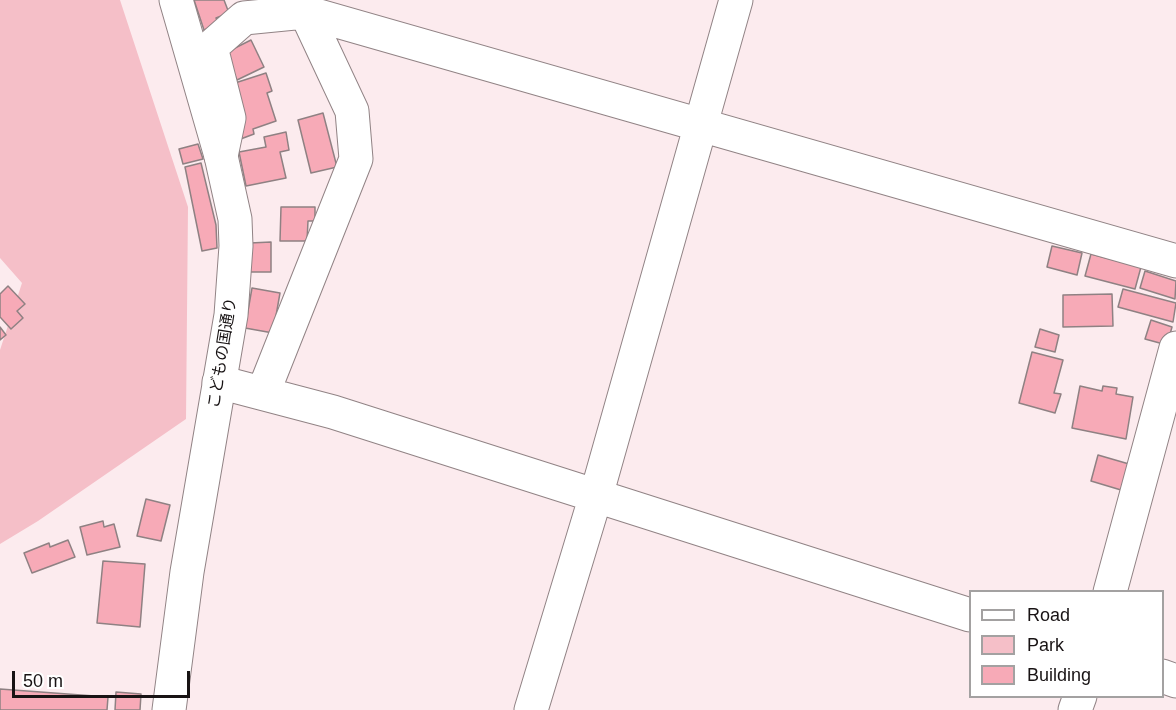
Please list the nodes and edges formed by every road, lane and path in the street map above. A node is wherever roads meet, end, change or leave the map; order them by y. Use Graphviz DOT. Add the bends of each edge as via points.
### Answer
graph roads {
  1 [pos="176,0"];
  2 [pos="736,0"];
  3 [pos="302,6"];
  4 [pos="700,125"];
  5 [pos="222,156"];
  6 [pos="1176,261"];
  7 [pos="1176,348"];
  8 [pos="219,382"];
  9 [pos="263,393"];
  10 [pos="596,495"];
  11 [pos="1110,590"];
  12 [pos="969,615"];
  13 [pos="169,710"];
  14 [pos="531,710"];
  1 -- 5 [label="street, こどもの国通り"];
  2 -- 4 [label="street"];
  3 -- 4 [label="street"];
  3 -- 5 [label="street" via="244,18 211,47 229,118"];
  3 -- 9 [label="street" via="352,111 356,159"];
  4 -- 6 [label="street"];
  4 -- 10 [label="street"];
  5 -- 8 [label="street, こどもの国通り" via="235,219 236,246 231,315"];
  7 -- 11 [label="street"];
  8 -- 9 [label="street"];
  8 -- 13 [label="street, こどもの国通り" via="187,572"];
  9 -- 10 [label="street"];
  10 -- 12 [label="street"];
  10 -- 14 [label="street"];
}
